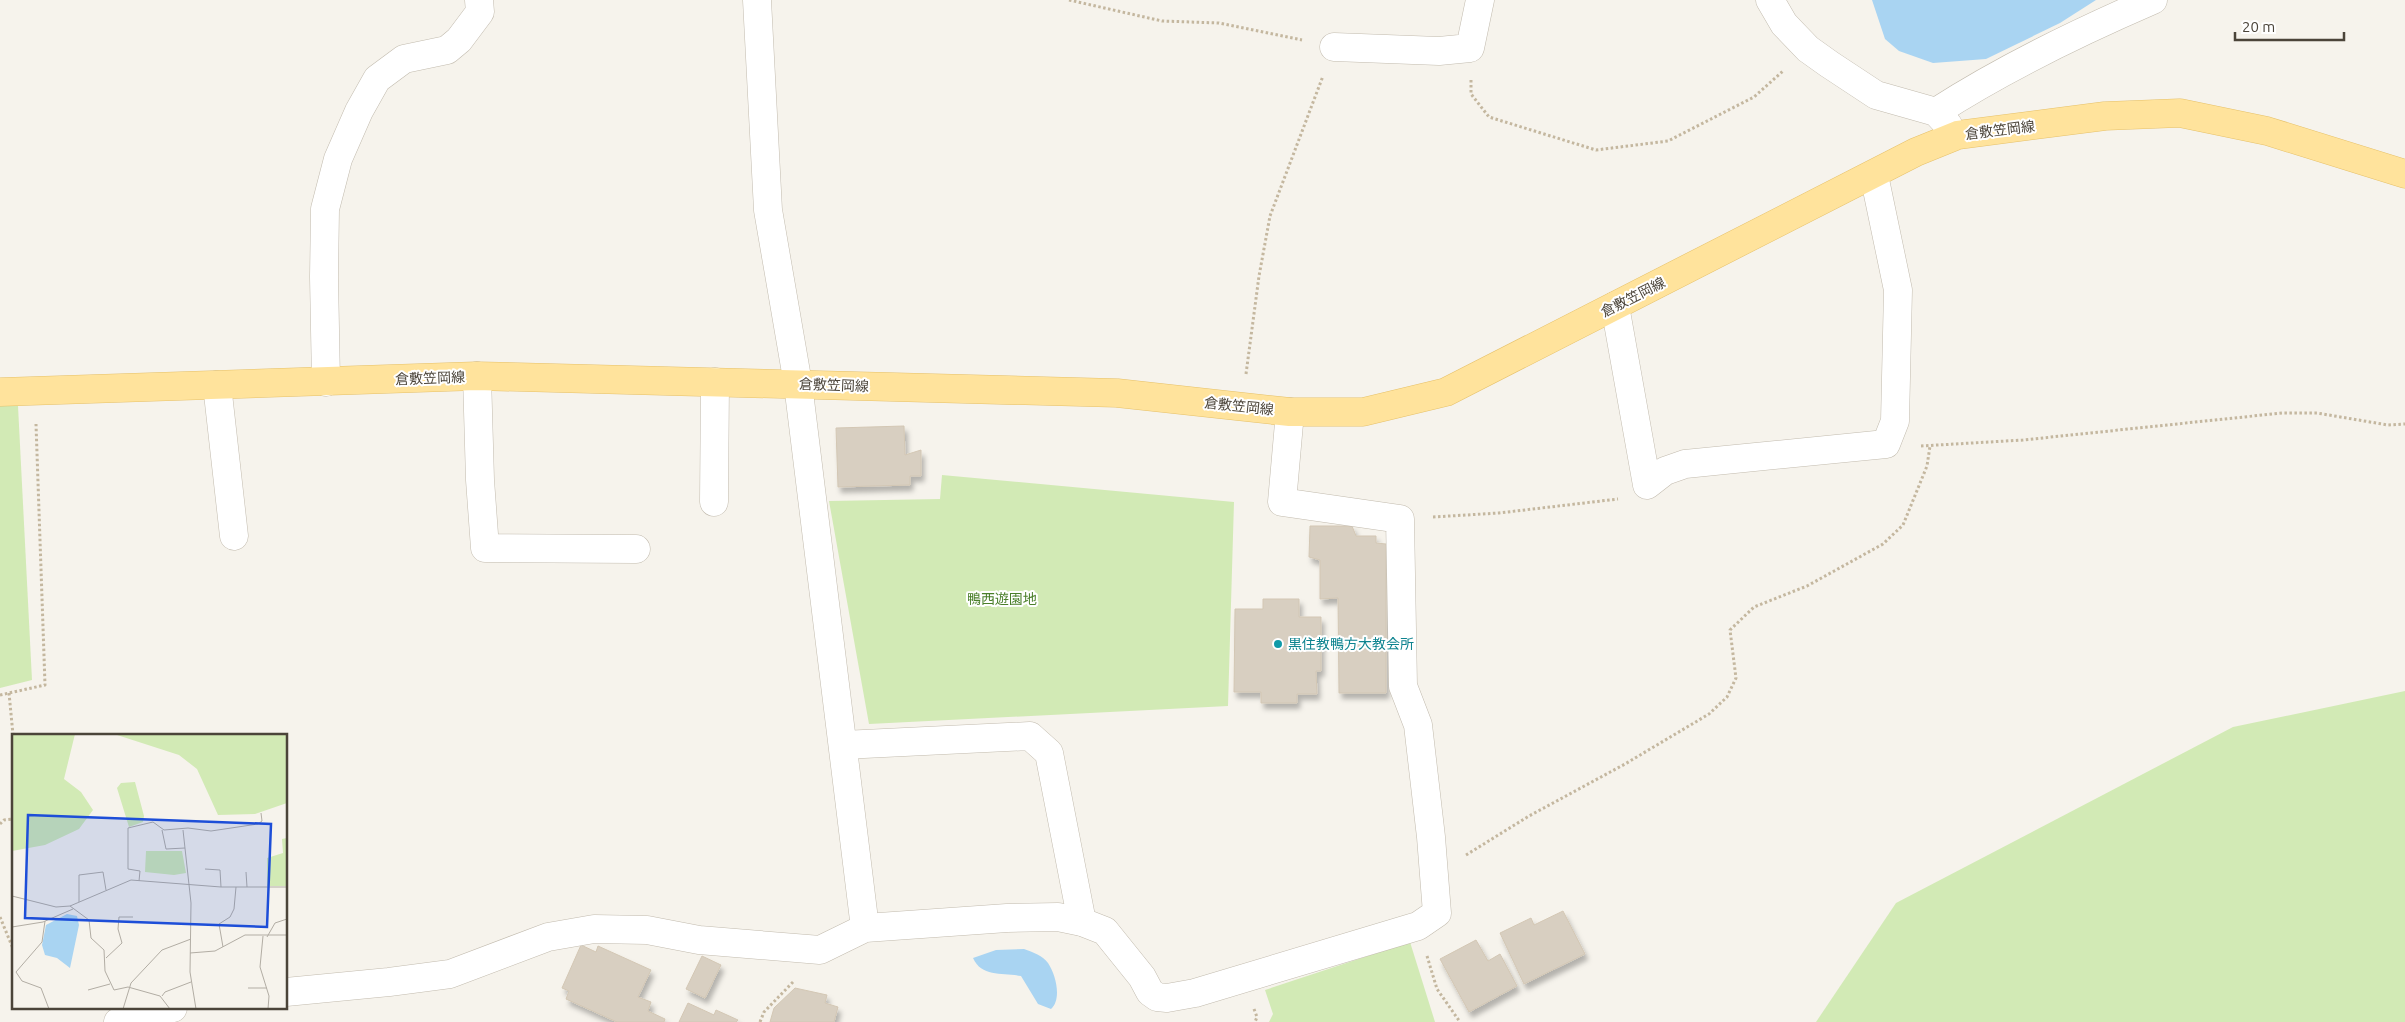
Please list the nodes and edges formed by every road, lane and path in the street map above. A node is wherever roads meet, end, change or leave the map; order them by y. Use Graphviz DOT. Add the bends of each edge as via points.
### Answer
graph roads {
  1 [pos="479,0"];
  2 [pos="757,0"];
  3 [pos="1069,0"];
  4 [pos="1480,0"];
  5 [pos="1770,0"];
  6 [pos="2153,0"];
  7 [pos="1334,47"];
  8 [pos="1470,48"];
  9 [pos="1808,49"];
  10 [pos="1936,112"];
  11 [pos="1958,136"];
  12 [pos="2405,174"];
  13 [pos="1874,175"];
  14 [pos="1615,306"];
  15 [pos="477,376"];
  16 [pos="326,382"];
  17 [pos="715,382"];
  18 [pos="798,384"];
  19 [pos="216,385"];
  20 [pos="35,391"];
  21 [pos="0,392"];
  22 [pos="1242,406"];
  23 [pos="1290,412"];
  24 [pos="2405,424"];
  25 [pos="1886,444"];
  26 [pos="1930,446"];
  27 [pos="1647,485"];
  28 [pos="714,502"];
  29 [pos="1400,519"];
  30 [pos="234,536"];
  31 [pos="636,549"];
  32 [pos="9,693"];
  33 [pos="0,695"];
  34 [pos="13,734"];
  35 [pos="842,745"];
  36 [pos="12,819"];
  37 [pos="0,824"];
  38 [pos="1459,860"];
  39 [pos="0,917"];
  40 [pos="1082,922"];
  41 [pos="1418,926"];
  42 [pos="865,928"];
  43 [pos="12,946"];
  44 [pos="820,950"];
  45 [pos="288,992"];
  46 [pos="164,1010"];
  47 [pos="118,1022"];
  48 [pos="760,1022"];
  49 [pos="1460,1022"];
  1 -- 16 [label="street" via="480,12 459,40 447,50 404,59 377,79 338,159 326,209"];
  2 -- 18 [label="street" via="768,210"];
  3 -- 7 [label="path" via="1162,20 1219,23"];
  4 -- 8 [label="street"];
  5 -- 9 [label="street" via="1784,24"];
  6 -- 10 [label="street" via="1968,91"];
  7 -- 8 [label="street" via="1439,51"];
  7 -- 22 [label="path" via="1270,216"];
  8 -- 9 [label="path" via="1471,94 1489,117 1596,150 1668,141 1754,97"];
  9 -- 10 [label="street" via="1876,95"];
  10 -- 11 [label="street"];
  11 -- 12 [label="main road, 倉敷笠岡線" via="2105,116 2180,112 2267,131"];
  11 -- 13 [label="main road, 倉敷笠岡線" via="1916,152"];
  13 -- 14 [label="main road, 倉敷笠岡線"];
  13 -- 25 [label="street" via="1898,290 1896,421"];
  14 -- 23 [label="main road, 倉敷笠岡線" via="1446,392 1363,412"];
  14 -- 27 [label="street"];
  15 -- 16 [label="main road, 倉敷笠岡線"];
  15 -- 17 [label="main road, 倉敷笠岡線"];
  15 -- 31 [label="street" via="485,548"];
  16 -- 19 [label="main road, 倉敷笠岡線"];
  17 -- 18 [label="main road, 倉敷笠岡線"];
  17 -- 28 [label="street"];
  18 -- 22 [label="main road, 倉敷笠岡線" via="1118,393"];
  18 -- 35 [label="street"];
  19 -- 20 [label="main road, 倉敷笠岡線"];
  19 -- 30 [label="street"];
  20 -- 21 [label="main road, 倉敷笠岡線"];
  20 -- 32 [label="path" via="45,685"];
  22 -- 23 [label="main road, 倉敷笠岡線"];
  23 -- 29 [label="street" via="1282,502"];
  24 -- 26 [label="path" via="2316,413 2282,413 2023,440"];
  25 -- 26 [label="path"];
  25 -- 27 [label="street" via="1685,464 1665,471"];
  26 -- 38 [label="path" via="1927,466 1903,525 1883,544 1807,586 1754,607 1730,630 1736,678 1721,703 1625,764 1528,816"];
  27 -- 29 [label="path" via="1623,498 1499,513"];
  29 -- 41 [label="street" via="1403,686 1418,725 1437,912"];
  32 -- 33 [label="path"];
  32 -- 34 [label="path"];
  35 -- 40 [label="street" via="1030,736 1049,753"];
  35 -- 42 [label="street"];
  36 -- 37 [label="path"];
  39 -- 43 [label="path"];
  40 -- 41 [label="street" via="1105,931 1150,992 1167,998 1195,993"];
  40 -- 42 [label="street" via="1058,917 1007,918"];
  41 -- 49 [label="path" via="1438,989"];
  42 -- 44 [label="street"];
  44 -- 45 [label="street" via="699,940 647,930 594,929 548,937 450,974"];
  44 -- 48 [label="path" via="812,964 764,1012"];
  46 -- 47 [label="street"];
}
